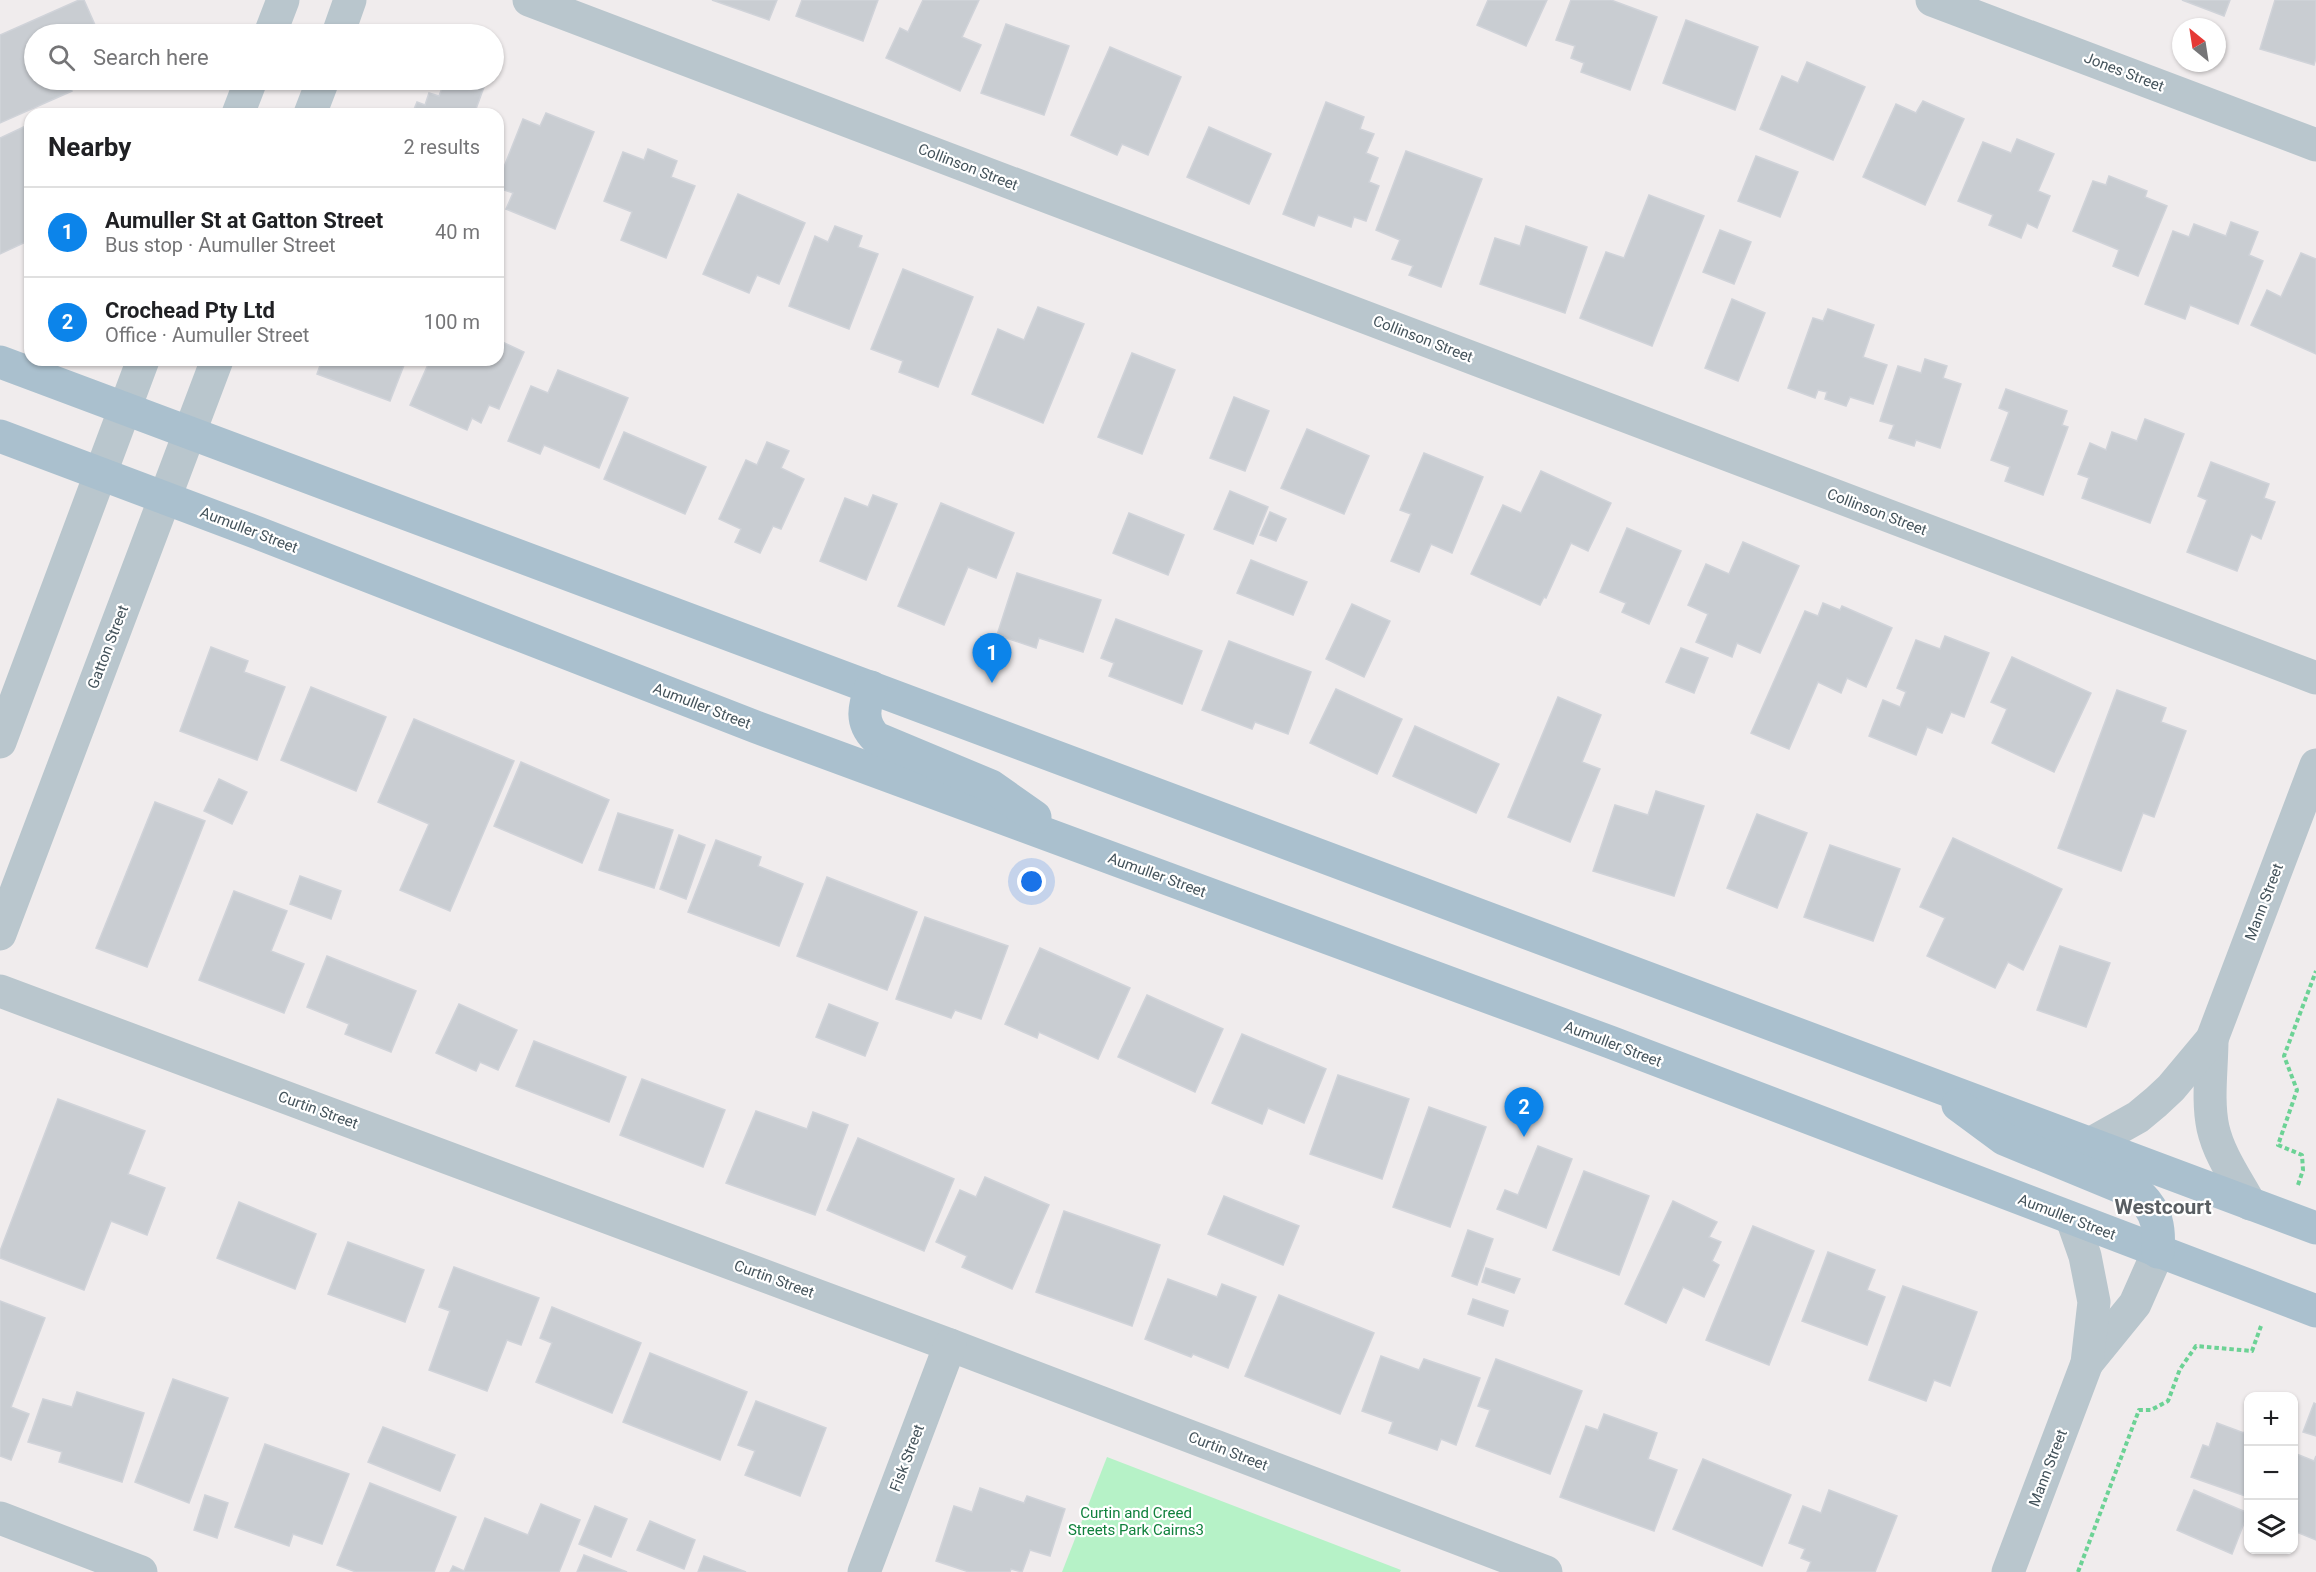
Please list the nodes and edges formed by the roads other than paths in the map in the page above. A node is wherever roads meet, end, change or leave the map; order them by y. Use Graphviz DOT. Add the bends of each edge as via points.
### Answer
graph roads {
  1 [pos="283,0"];
  2 [pos="350,0"];
  3 [pos="529,0"];
  4 [pos="1932,0"];
  5 [pos="274,24"];
  6 [pos="342,24"];
  7 [pos="247,90"];
  8 [pos="318,90"];
  9 [pos="240,108"];
  10 [pos="312,108"];
  11 [pos="2316,145"];
  12 [pos="0,362"];
  13 [pos="141,366"];
  14 [pos="215,366"];
  15 [pos="125,408"];
  16 [pos="189,434"];
  17 [pos="0,436"];
  18 [pos="100,474"];
  19 [pos="166,499"];
  20 [pos="2316,678"];
  21 [pos="871,687"];
  22 [pos="0,742"];
  23 [pos="2316,765"];
  24 [pos="1074,844"];
  25 [pos="0,934"];
  26 [pos="0,991"];
  27 [pos="2212,1039"];
  28 [pos="1926,1081"];
  29 [pos="2090,1143"];
  30 [pos="2250,1204"];
  31 [pos="2072,1219"];
  32 [pos="2316,1228"];
  33 [pos="2158,1252"];
  34 [pos="2316,1311"];
  35 [pos="950,1345"];
  36 [pos="2087,1363"];
  37 [pos="0,1518"];
  38 [pos="141,1572"];
  39 [pos="864,1572"];
  40 [pos="1546,1572"];
  41 [pos="2008,1572"];
  1 -- 5 [label="street"];
  2 -- 6 [label="street"];
  3 -- 20 [label="street, Collinson Street"];
  4 -- 11 [label="street, Jones Street"];
  7 -- 9 [label="street"];
  8 -- 10 [label="street"];
  12 -- 15 [label="main road"];
  13 -- 15 [label="street"];
  14 -- 16 [label="street, Gatton Street"];
  15 -- 16 [label="main road"];
  15 -- 18 [label="street"];
  16 -- 19 [label="street, Gatton Street"];
  16 -- 21 [label="main road"];
  17 -- 18 [label="main road, Aumuller Street"];
  18 -- 19 [label="main road, Aumuller Street"];
  18 -- 22 [label="street"];
  19 -- 24 [label="main road, Aumuller Street" via="756,727"];
  19 -- 25 [label="street, Gatton Street"];
  21 -- 24 [label="main road" via="864,717 876,738 991,786"];
  21 -- 28 [label="main road"];
  23 -- 27 [label="street, Mann Street"];
  24 -- 31 [label="main road, Aumuller Street" via="1610,1042"];
  26 -- 35 [label="street, Curtin Street"];
  27 -- 29 [label="street, Mann Street" via="2171,1089 2138,1117"];
  27 -- 30 [label="street, Mann Street" via="2213,1128"];
  28 -- 29 [label="main road"];
  28 -- 33 [label="main road" via="2004,1139 2140,1195 2156,1217 2160,1234"];
  29 -- 30 [label="main road"];
  30 -- 32 [label="main road"];
  31 -- 33 [label="main road, Aumuller Street"];
  31 -- 36 [label="street, Mann Street" via="2085,1256 2094,1302"];
  33 -- 34 [label="main road, Aumuller Street"];
  33 -- 36 [label="street, Mann Street" via="2134,1304"];
  35 -- 39 [label="street, Fisk Street"];
  35 -- 40 [label="street, Curtin Street"];
  36 -- 41 [label="street, Mann Street"];
  37 -- 38 [label="street"];
}
